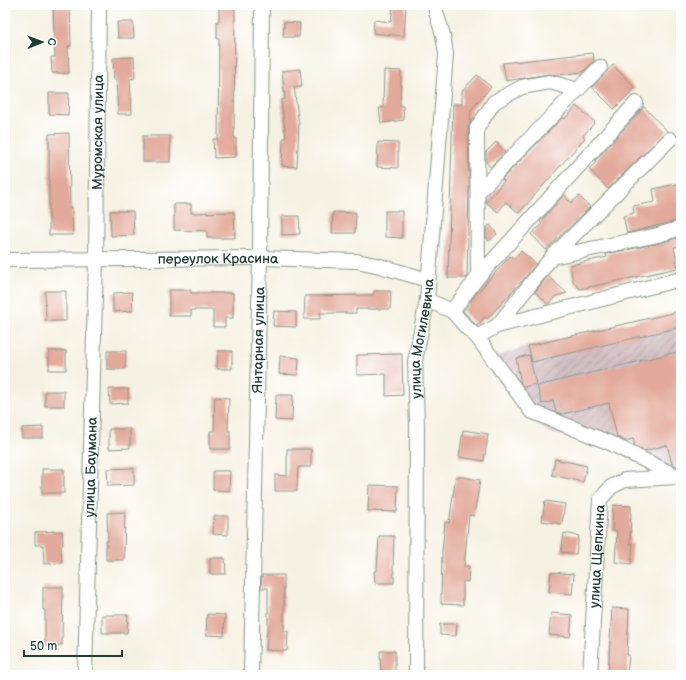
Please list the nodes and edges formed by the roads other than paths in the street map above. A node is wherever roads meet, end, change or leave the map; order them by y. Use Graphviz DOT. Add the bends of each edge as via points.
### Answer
graph roads {
  1 [pos="99,5"];
  2 [pos="262,5"];
  3 [pos="436,5"];
  4 [pos="600,67"];
  5 [pos="578,90"];
  6 [pos="636,103"];
  7 [pos="670,139"];
  8 [pos="478,192"];
  9 [pos="681,228"];
  10 [pos="552,257"];
  11 [pos="260,258"];
  12 [pos="96,259"];
  13 [pos="5,260"];
  14 [pos="478,277"];
  15 [pos="681,279"];
  16 [pos="428,280"];
  17 [pos="427,300"];
  18 [pos="452,311"];
  19 [pos="497,326"];
  20 [pos="477,337"];
  21 [pos="680,477"];
  22 [pos="85,675"];
  23 [pos="251,675"];
  24 [pos="416,675"];
  25 [pos="590,675"];
  1 -- 12 [label="street, Муромская улица"];
  2 -- 11 [label="street, Янтарная улица"];
  3 -- 16 [label="street, улица Могилевича" via="446,54"];
  4 -- 5 [label="street"];
  5 -- 8 [label="street"];
  5 -- 8 [label="street" via="550,82 522,87 494,102 477,128"];
  6 -- 14 [label="street"];
  7 -- 10 [label="street"];
  8 -- 14 [label="street"];
  9 -- 10 [label="street"];
  10 -- 19 [label="street"];
  11 -- 12 [label="street, переулок Красина"];
  11 -- 16 [label="street, переулок Красина" via="357,262"];
  11 -- 23 [label="street, Янтарная улица"];
  12 -- 13 [label="street, переулок Красина"];
  12 -- 22 [label="street, улица Баумана"];
  14 -- 18 [label="street"];
  15 -- 19 [label="street"];
  16 -- 17 [label="street, улица Могилевича"];
  17 -- 18 [label="street"];
  17 -- 24 [label="street, улица Могилевича" via="415,361"];
  18 -- 20 [label="street"];
  19 -- 20 [label="street"];
  20 -- 21 [label="street" via="531,411 610,442"];
  21 -- 25 [label="street, улица Щепкина" via="625,480 611,487 600,500"];
}
